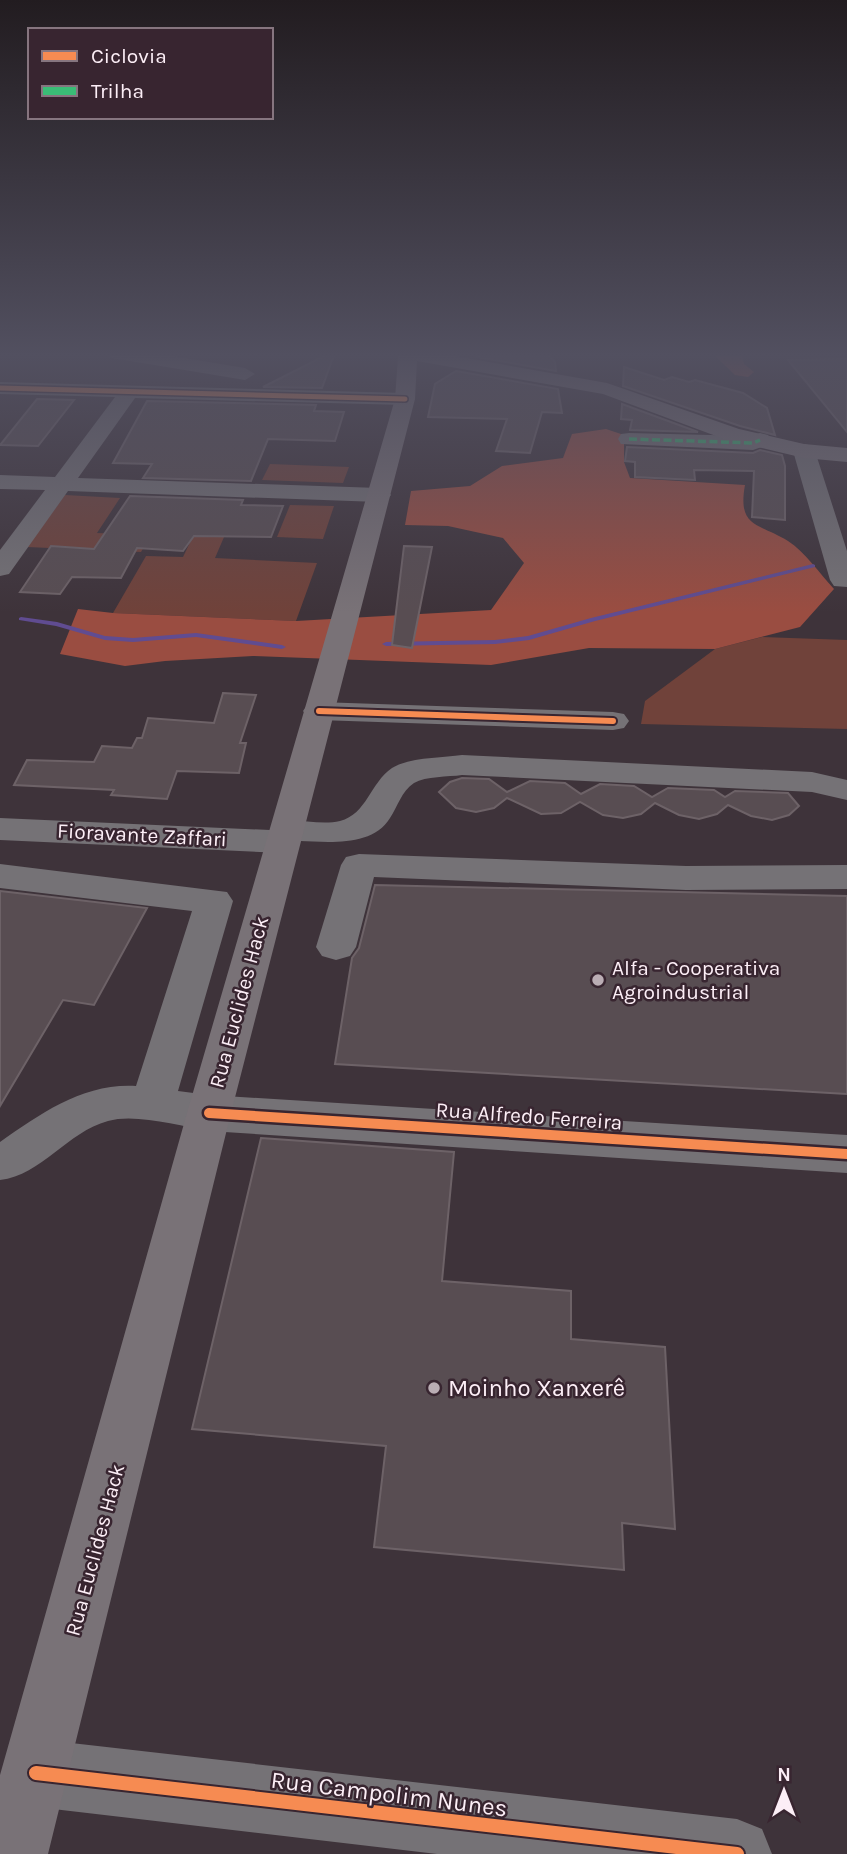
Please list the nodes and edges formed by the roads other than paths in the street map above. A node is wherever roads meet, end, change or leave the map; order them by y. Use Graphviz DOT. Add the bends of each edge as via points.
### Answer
graph roads {
  1 [pos="94,439"];
  2 [pos="394,439"];
  3 [pos="629,439"];
  4 [pos="753,439"];
  5 [pos="760,440"];
  6 [pos="804,451"];
  7 [pos="847,455"];
  8 [pos="0,482"];
  9 [pos="59,484"];
  10 [pos="379,495"];
  11 [pos="0,568"];
  12 [pos="843,580"];
  13 [pos="319,712"];
  14 [pos="613,721"];
  15 [pos="847,790"];
  16 [pos="0,829"];
  17 [pos="285,836"];
  18 [pos="0,876"];
  19 [pos="847,877"];
  20 [pos="336,947"];
  21 [pos="152,1105"];
  22 [pos="209,1113"];
  23 [pos="847,1154"];
  24 [pos="0,1161"];
  25 [pos="36,1773"];
  26 [pos="13,1854"];
  27 [pos="737,1854"];
  1 -- 9 [label="street"];
  2 -- 10 [label="main road, Rua Euclides Hack"];
  3 -- 5 [label="street"];
  4 -- 5 [label="main road"];
  5 -- 6 [label="main road"];
  6 -- 7 [label="main road"];
  6 -- 12 [label="street"];
  8 -- 9 [label="street"];
  9 -- 10 [label="street"];
  9 -- 11 [label="street"];
  10 -- 13 [label="main road, Rua Euclides Hack"];
  13 -- 14 [label="street"];
  13 -- 17 [label="main road, Rua Euclides Hack"];
  15 -- 17 [label="street, Fioravante Zaffari" via="813,782 462,765 408,773 390,786 373,818 345,832"];
  16 -- 17 [label="street, Fioravante Zaffari"];
  17 -- 22 [label="main road, Rua Euclides Hack"];
  18 -- 21 [label="street" via="214,901"];
  19 -- 20 [label="street" via="686,878 359,865"];
  21 -- 22 [label="street, Rua Alfredo Ferreira"];
  21 -- 24 [label="street, Rua Alfredo Ferreira" via="104,1104 64,1121 9,1160"];
  22 -- 23 [label="street, Rua Alfredo Ferreira"];
  22 -- 25 [label="main road, Rua Euclides Hack"];
  25 -- 26 [label="main road, Rua Euclides Hack"];
  25 -- 27 [label="street, Rua Campolim Nunes"];
}
